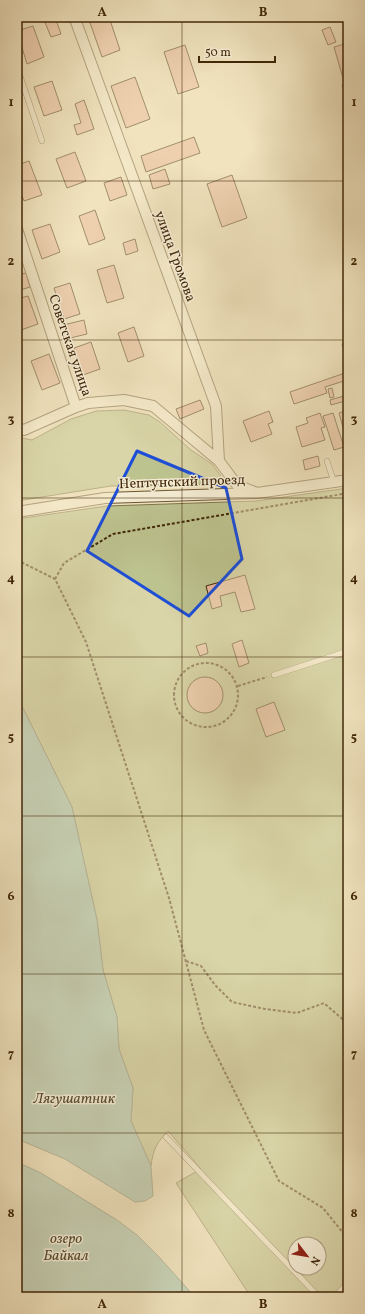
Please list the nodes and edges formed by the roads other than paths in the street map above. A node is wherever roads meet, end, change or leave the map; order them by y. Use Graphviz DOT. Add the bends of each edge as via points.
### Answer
graph roads {
  1 [pos="74,18"];
  2 [pos="17,67"];
  3 [pos="42,141"];
  4 [pos="17,229"];
  5 [pos="76,407"];
  6 [pos="17,428"];
  7 [pos="219,461"];
  8 [pos="327,461"];
  9 [pos="348,480"];
  10 [pos="334,483"];
  11 [pos="257,493"];
  12 [pos="17,512"];
  13 [pos="348,651"];
  14 [pos="274,675"];
  15 [pos="166,1137"];
  16 [pos="348,1283"];
  17 [pos="319,1297"];
  18 [pos="334,1297"];
  1 -- 7 [label="street, улица Громова" via="216,406"];
  2 -- 3 [label="lane"];
  4 -- 5 [label="street, Советская улица"];
  5 -- 6 [label="street" via="24,430"];
  5 -- 7 [label="street, Советская улица" via="88,403 124,400 153,406"];
  7 -- 11 [label="street" via="237,485"];
  8 -- 10 [label="lane"];
  9 -- 10 [label="street, Нептунский проезд"];
  10 -- 11 [label="street, Нептунский проезд"];
  11 -- 12 [label="street, Нептунский проезд" via="105,498"];
  13 -- 14 [label="lane"];
  15 -- 17 [label="lane"];
  16 -- 18 [label="lane"];
}
